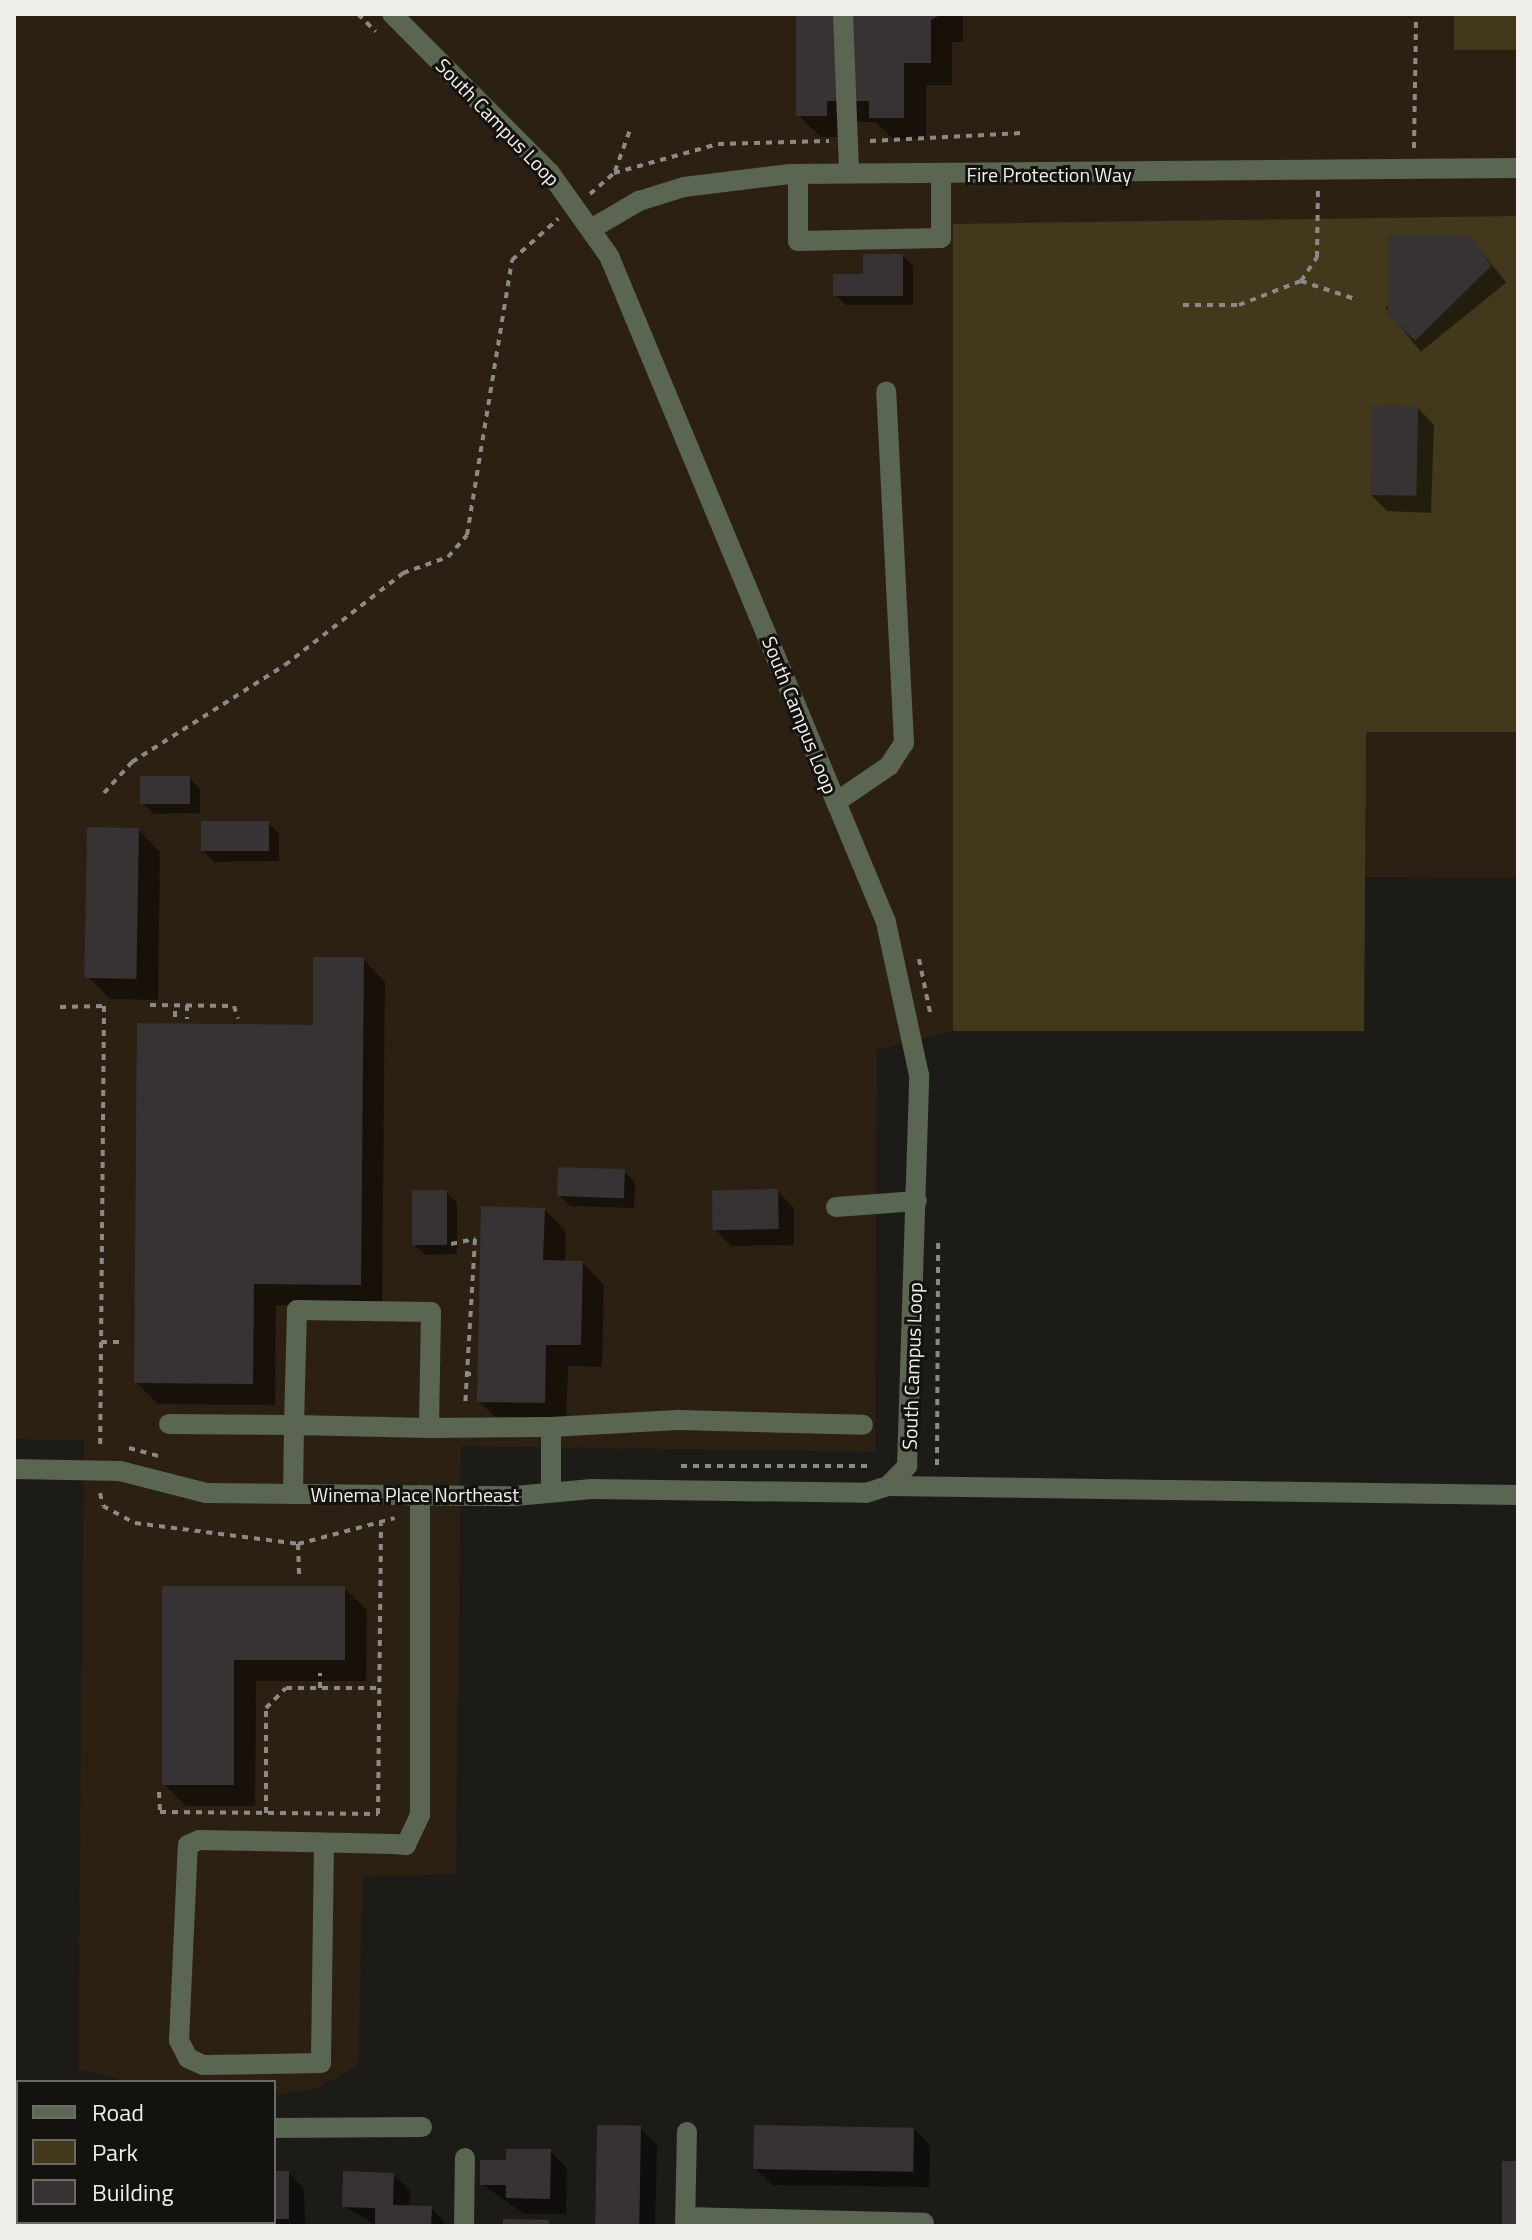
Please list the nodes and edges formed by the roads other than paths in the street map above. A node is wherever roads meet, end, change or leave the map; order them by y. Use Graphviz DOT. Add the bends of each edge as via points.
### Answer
graph roads {
  1 [pos="392,14"];
  2 [pos="843,14"];
  3 [pos="1518,168"];
  4 [pos="849,172"];
  5 [pos="798,174"];
  6 [pos="941,174"];
  7 [pos="591,229"];
  8 [pos="886,391"];
  9 [pos="836,802"];
  10 [pos="917,1201"];
  11 [pos="836,1207"];
  12 [pos="169,1424"];
  13 [pos="294,1425"];
  14 [pos="863,1425"];
  15 [pos="551,1427"];
  16 [pos="429,1428"];
  17 [pos="14,1469"];
  18 [pos="888,1486"];
  19 [pos="551,1491"];
  20 [pos="866,1493"];
  21 [pos="293,1494"];
  22 [pos="420,1495"];
  23 [pos="1518,1495"];
  24 [pos="324,1843"];
  25 [pos="422,2127"];
  26 [pos="276,2128"];
  27 [pos="687,2132"];
  28 [pos="465,2158"];
  29 [pos="686,2221"];
  30 [pos="924,2223"];
  31 [pos="464,2226"];
  1 -- 7 [label="street, South Campus Loop"];
  2 -- 4 [label="street"];
  3 -- 6 [label="street, Fire Protection Way" via="1318,175"];
  4 -- 5 [label="street, Fire Protection Way"];
  4 -- 6 [label="street, Fire Protection Way"];
  5 -- 6 [label="street" via="798,241 941,238"];
  5 -- 7 [label="street, Fire Protection Way" via="684,187 639,201"];
  7 -- 9 [label="street, South Campus Loop" via="653,356"];
  8 -- 9 [label="street" via="904,743 889,766"];
  9 -- 10 [label="street, South Campus Loop" via="900,963 917,1047"];
  10 -- 11 [label="street"];
  10 -- 18 [label="street, South Campus Loop" via="907,1466"];
  12 -- 13 [label="street"];
  13 -- 16 [label="street"];
  13 -- 16 [label="street" via="297,1310 431,1312"];
  13 -- 21 [label="street"];
  14 -- 15 [label="street" via="678,1420"];
  15 -- 16 [label="street"];
  15 -- 19 [label="street"];
  17 -- 21 [label="street, Winema Place Northeast" via="100,1470 206,1493"];
  18 -- 20 [label="street, South Campus Loop"];
  18 -- 23 [label="street"];
  19 -- 20 [label="street, Winema Place Northeast"];
  19 -- 22 [label="street, Winema Place Northeast"];
  21 -- 22 [label="street, Winema Place Northeast"];
  22 -- 24 [label="street" via="420,1815 406,1845"];
  24 -- 24 [label="street" via="188,1845 179,2040 188,2058 203,2065 321,2063"];
  25 -- 26 [label="street"];
  27 -- 29 [label="street"];
  28 -- 31 [label="street"];
  29 -- 30 [label="street"];
}
